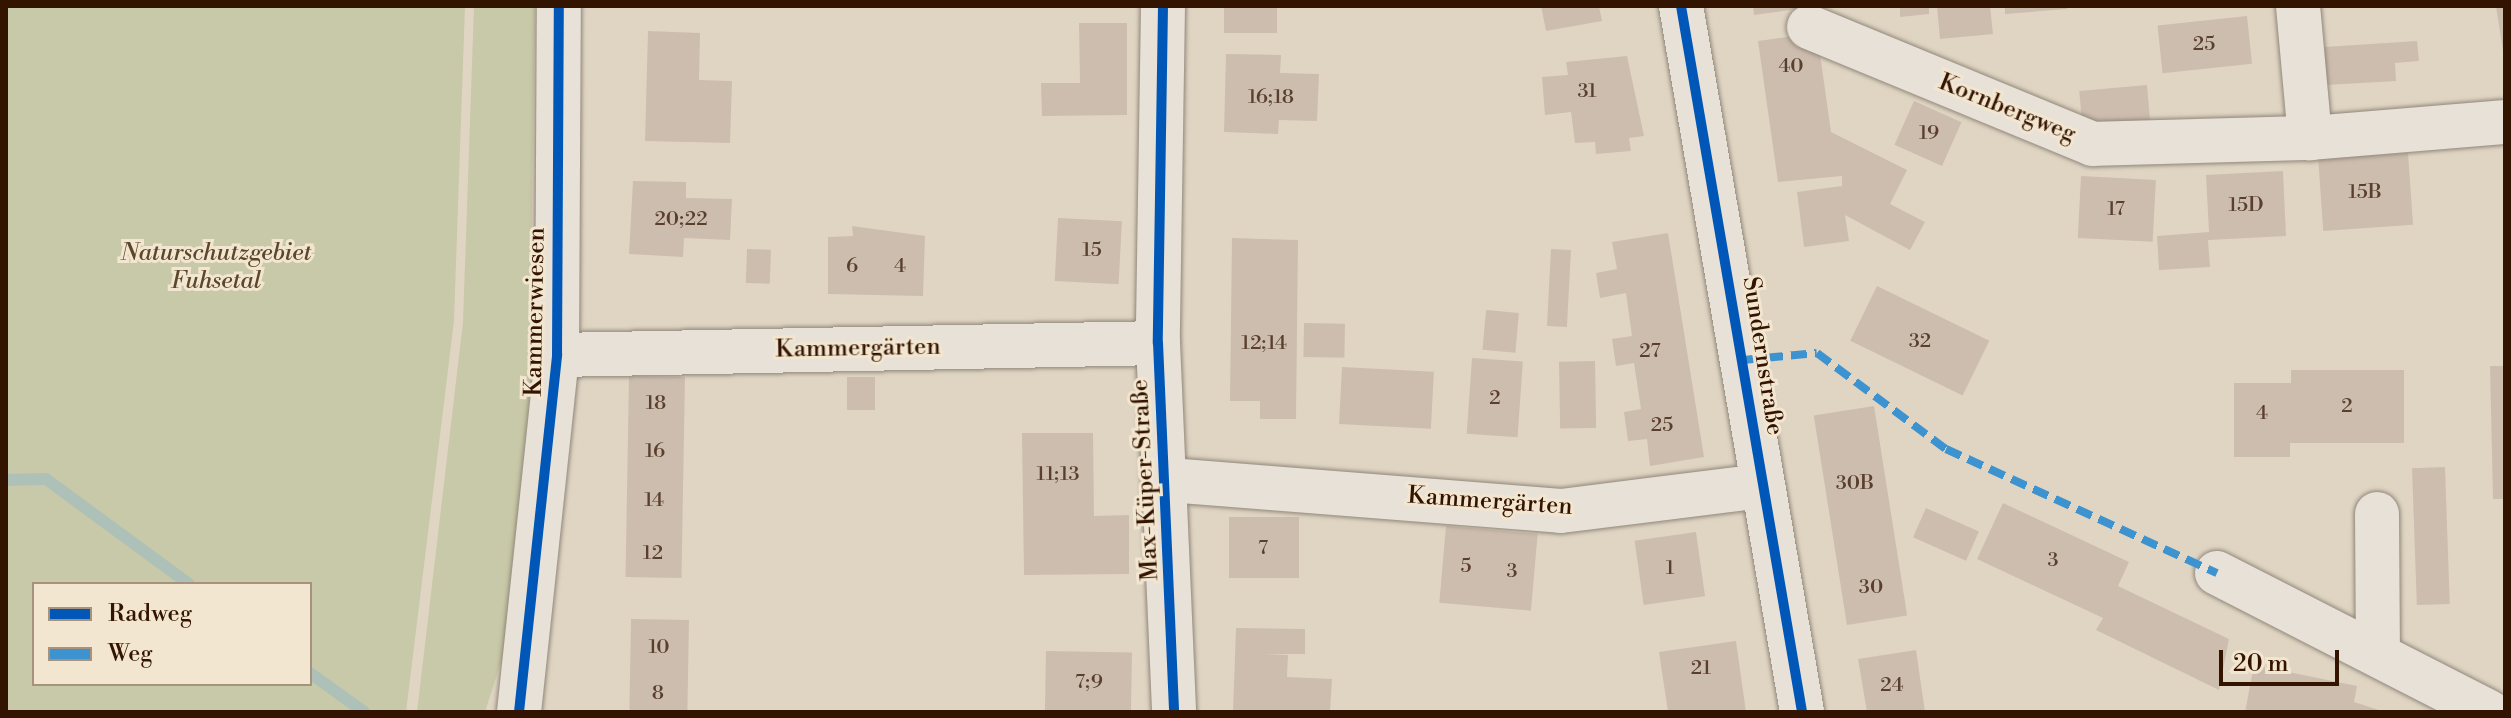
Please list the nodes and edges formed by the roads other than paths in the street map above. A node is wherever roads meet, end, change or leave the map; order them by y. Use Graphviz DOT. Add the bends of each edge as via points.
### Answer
graph roads {
  1 [pos="559,6"];
  2 [pos="1163,6"];
  3 [pos="1681,6"];
  4 [pos="2298,6"];
  5 [pos="1809,27"];
  6 [pos="2505,122"];
  7 [pos="2310,138"];
  8 [pos="1158,343"];
  9 [pos="557,355"];
  10 [pos="1169,480"];
  11 [pos="1762,486"];
  12 [pos="2377,514"];
  13 [pos="2217,573"];
  14 [pos="2378,653"];
  15 [pos="519,712"];
  16 [pos="1174,712"];
  17 [pos="1802,712"];
  18 [pos="2489,712"];
  1 -- 9 [label="street, Kammerwiesen"];
  2 -- 8 [label="street, Max-Küper-Straße"];
  3 -- 11 [label="street, Sundernstraße"];
  4 -- 7 [label="street"];
  5 -- 7 [label="street, Kornbergweg" via="2093,144"];
  6 -- 7 [label="street, Kornbergweg"];
  8 -- 9 [label="street, Kammergärten"];
  8 -- 10 [label="street, Max-Küper-Straße"];
  9 -- 15 [label="street, Kammerwiesen"];
  10 -- 11 [label="street, Kammergärten" via="1561,511"];
  10 -- 16 [label="street, Max-Küper-Straße"];
  11 -- 17 [label="street, Sundernstraße"];
  12 -- 14 [label="street"];
  13 -- 14 [label="street"];
  14 -- 18 [label="street"];
}
